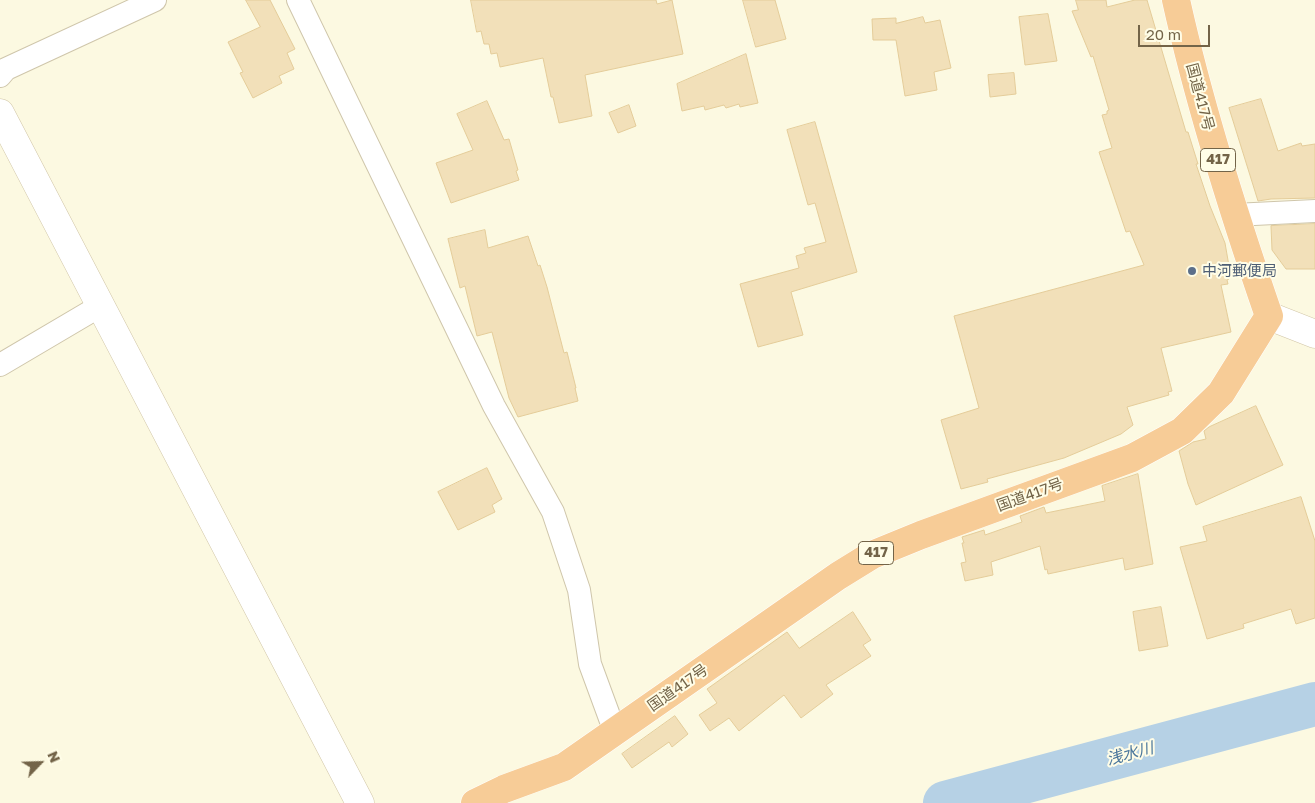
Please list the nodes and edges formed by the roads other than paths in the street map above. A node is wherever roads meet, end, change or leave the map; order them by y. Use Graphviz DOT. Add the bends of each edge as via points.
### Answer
graph roads {
  1 [pos="155,0"];
  2 [pos="298,0"];
  3 [pos="1176,0"];
  4 [pos="0,76"];
  5 [pos="0,113"];
  6 [pos="1315,211"];
  7 [pos="1234,215"];
  8 [pos="100,306"];
  9 [pos="1268,316"];
  10 [pos="1315,334"];
  11 [pos="0,365"];
  12 [pos="615,732"];
  13 [pos="360,803"];
  14 [pos="475,803"];
  1 -- 4 [label="street" via="6,69"];
  2 -- 12 [label="street" via="494,406 553,512 579,590 590,664"];
  3 -- 7 [label="highway, 国道417号 / 417"];
  5 -- 8 [label="street"];
  6 -- 7 [label="street"];
  7 -- 9 [label="highway, 国道417号 / 417"];
  8 -- 11 [label="street"];
  8 -- 13 [label="street"];
  9 -- 10 [label="street"];
  9 -- 12 [label="highway, 国道417号 / 417" via="1221,393 1182,431 1132,458 872,555"];
  12 -- 14 [label="highway, 国道417号 / 417" via="564,767"];
}
